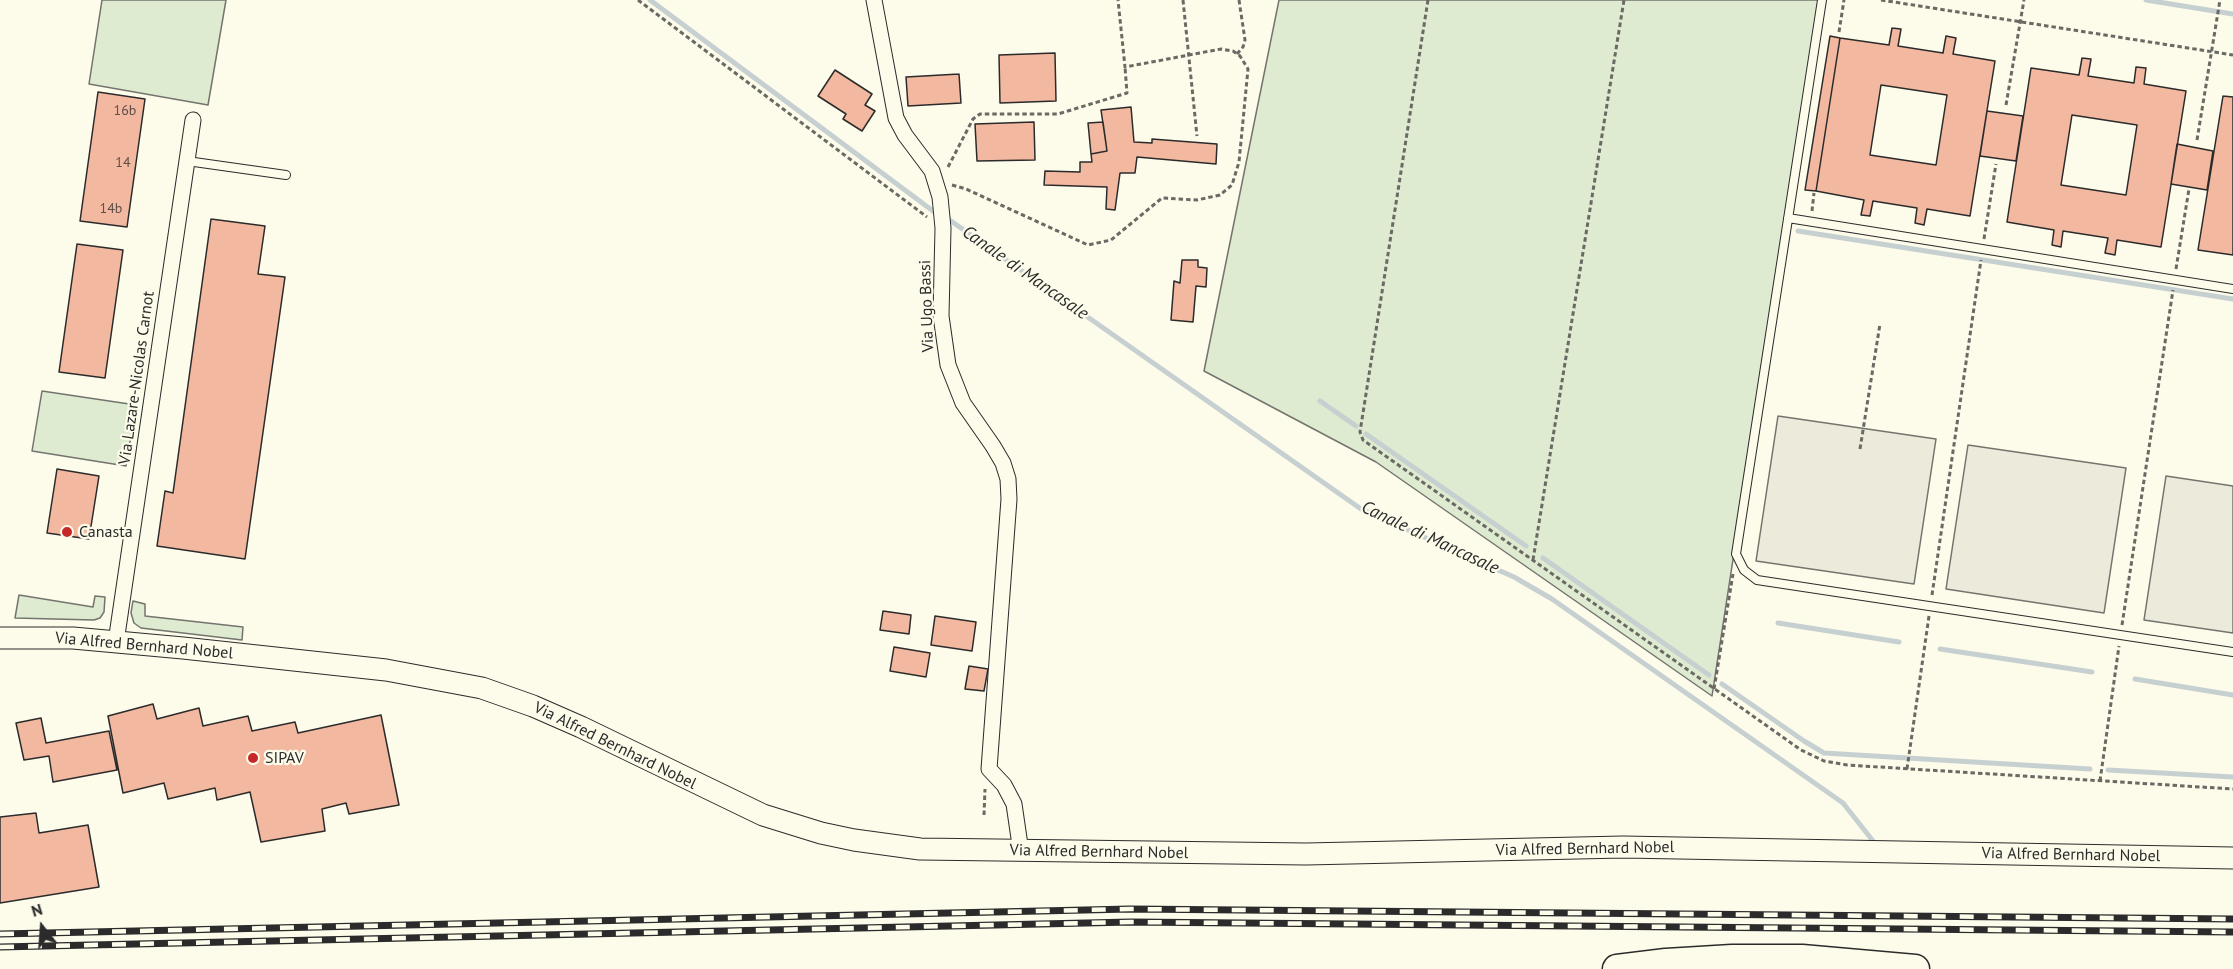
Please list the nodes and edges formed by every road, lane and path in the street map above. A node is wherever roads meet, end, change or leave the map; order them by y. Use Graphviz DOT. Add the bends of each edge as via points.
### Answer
graph roads {
  1 [pos="638,0"];
  2 [pos="874,0"];
  3 [pos="1118,0"];
  4 [pos="1183,0"];
  5 [pos="1239,0"];
  6 [pos="1428,0"];
  7 [pos="1624,0"];
  8 [pos="1822,0"];
  9 [pos="1844,0"];
  10 [pos="1881,0"];
  11 [pos="2024,0"];
  12 [pos="2220,0"];
  13 [pos="2020,22"];
  14 [pos="1839,32"];
  15 [pos="2211,51"];
  16 [pos="1237,54"];
  17 [pos="1188,55"];
  18 [pos="2233,55"];
  19 [pos="1125,67"];
  20 [pos="2006,105"];
  21 [pos="193,120"];
  22 [pos="1197,136"];
  23 [pos="2197,140"];
  24 [pos="187,161"];
  25 [pos="1996,164"];
  26 [pos="286,176"];
  27 [pos="938,187"];
  28 [pos="2189,189"];
  29 [pos="1814,193"];
  30 [pos="1788,218"];
  31 [pos="1810,222"];
  32 [pos="943,228"];
  33 [pos="1983,249"];
  34 [pos="1980,265"];
  35 [pos="2175,279"];
  36 [pos="2233,289"];
  37 [pos="2173,293"];
  38 [pos="1880,324"];
  39 [pos="1860,449"];
  40 [pos="1736,554"];
  41 [pos="1533,561"];
  42 [pos="1930,607"];
  43 [pos="2121,636"];
  44 [pos="0,638"];
  45 [pos="117,642"];
  46 [pos="2233,652"];
  47 [pos="1715,687"];
  48 [pos="1908,769"];
  49 [pos="989,770"];
  50 [pos="2100,781"];
  51 [pos="2233,789"];
  52 [pos="984,815"];
  53 [pos="1021,852"];
  54 [pos="2233,858"];
  55 [pos="1617,969"];
  56 [pos="1916,969"];
  1 -- 32 [label="path"];
  2 -- 27 [label="street, Via Ugo Bassi" via="896,118 932,171"];
  3 -- 19 [label="path"];
  4 -- 17 [label="path"];
  5 -- 16 [label="path" via="1245,40"];
  6 -- 41 [label="path" via="1360,432 1363,440"];
  7 -- 41 [label="path"];
  8 -- 30 [label="lane"];
  9 -- 14 [label="path"];
  10 -- 13 [label="path"];
  11 -- 13 [label="path"];
  12 -- 15 [label="path"];
  13 -- 15 [label="path"];
  13 -- 20 [label="path"];
  15 -- 18 [label="path"];
  15 -- 23 [label="path"];
  16 -- 17 [label="path" via="1221,49"];
  16 -- 27 [label="path" via="1248,69 1239,162 1232,185 1220,195 1197,200 1162,198 1111,240 1088,244 966,189"];
  17 -- 19 [label="path"];
  17 -- 22 [label="path"];
  19 -- 27 [label="path" via="1127,93 1058,114 980,114 973,119"];
  21 -- 24 [label="street, Via Lazare-Nicolas Carnot"];
  24 -- 26 [label="lane"];
  24 -- 45 [label="street, Via Lazare-Nicolas Carnot"];
  25 -- 33 [label="path"];
  27 -- 32 [label="street, Via Ugo Bassi"];
  28 -- 35 [label="path"];
  29 -- 31 [label="path"];
  30 -- 31 [label="lane"];
  30 -- 40 [label="lane"];
  31 -- 33 [label="lane"];
  32 -- 49 [label="street, Via Ugo Bassi" via="941,316 948,364 963,403 1004,463 1008,479"];
  33 -- 35 [label="lane"];
  34 -- 42 [label="path"];
  35 -- 36 [label="lane"];
  37 -- 43 [label="path"];
  38 -- 39 [label="path"];
  40 -- 42 [label="lane" via="1744,570 1757,580"];
  40 -- 47 [label="path"];
  41 -- 47 [label="path"];
  42 -- 43 [label="lane"];
  42 -- 48 [label="path"];
  43 -- 46 [label="lane"];
  43 -- 50 [label="path"];
  44 -- 45 [label="street, Via Alfred Bernhard Nobel"];
  45 -- 53 [label="street, Via Alfred Bernhard Nobel" via="386,670 482,688 533,706 737,804 790,824 886,845"];
  47 -- 48 [label="path" via="1801,750 1824,761"];
  48 -- 50 [label="path"];
  49 -- 52 [label="path"];
  49 -- 53 [label="street" via="1004,785 1014,804"];
  50 -- 51 [label="path"];
  53 -- 54 [label="street, Via Alfred Bernhard Nobel" via="1306,854 1623,847"];
  55 -- 56 [label="highway" via="1744,959"];
}
